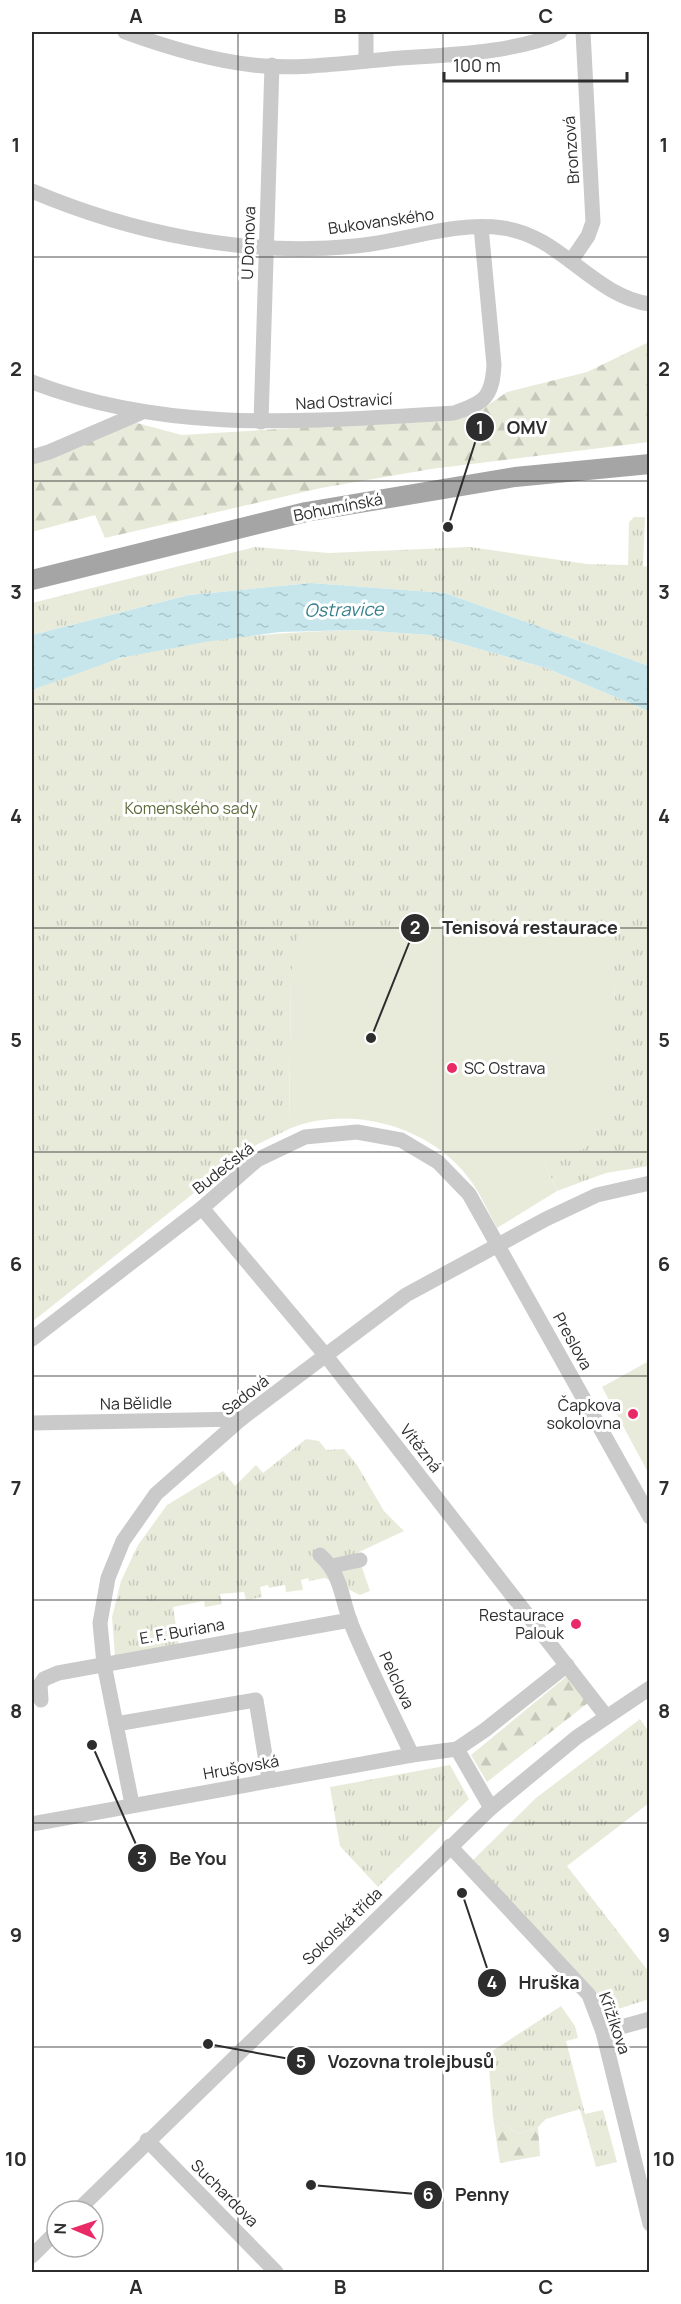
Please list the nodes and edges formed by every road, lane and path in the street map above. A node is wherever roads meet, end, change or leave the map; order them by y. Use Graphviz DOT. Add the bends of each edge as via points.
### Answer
graph roads {
  1 [pos="125,32"];
  2 [pos="366,32"];
  3 [pos="560,32"];
  4 [pos="583,32"];
  5 [pos="366,61"];
  6 [pos="273,65"];
  7 [pos="32,191"];
  8 [pos="481,227"];
  9 [pos="266,247"];
  10 [pos="571,261"];
  11 [pos="650,304"];
  12 [pos="32,382"];
  13 [pos="140,413"];
  14 [pos="261,422"];
  15 [pos="32,457"];
  16 [pos="650,464"];
  17 [pos="32,580"];
  18 [pos="650,1183"];
  19 [pos="202,1208"];
  20 [pos="499,1246"];
  21 [pos="32,1339"];
  22 [pos="327,1357"];
  23 [pos="241,1419"];
  24 [pos="32,1423"];
  25 [pos="650,1517"];
  26 [pos="320,1555"];
  27 [pos="360,1560"];
  28 [pos="332,1566"];
  29 [pos="350,1620"];
  30 [pos="104,1664"];
  31 [pos="567,1665"];
  32 [pos="650,1688"];
  33 [pos="41,1700"];
  34 [pos="606,1716"];
  35 [pos="116,1724"];
  36 [pos="457,1749"];
  37 [pos="412,1755"];
  38 [pos="269,1780"];
  39 [pos="132,1804"];
  40 [pos="491,1808"];
  41 [pos="32,1824"];
  42 [pos="450,1846"];
  43 [pos="650,2019"];
  44 [pos="603,2032"];
  45 [pos="147,2140"];
  46 [pos="89,2199"];
  47 [pos="650,2224"];
  48 [pos="45,2243"];
  49 [pos="32,2256"];
  50 [pos="276,2272"];
  1 -- 6 [label="street" via="210,57"];
  2 -- 5 [label="street"];
  3 -- 5 [label="street" via="515,45"];
  4 -- 10 [label="street, Bronzová" via="593,222"];
  5 -- 6 [label="street"];
  6 -- 9 [label="street, U Domova"];
  7 -- 9 [label="street, Bukovanského" via="76,210 132,226"];
  8 -- 9 [label="street, Bukovanského" via="355,246"];
  8 -- 10 [label="street, Bukovanského" via="519,232"];
  8 -- 14 [label="street, Nad Ostravicí" via="494,365 487,398 454,413"];
  9 -- 14 [label="street, U Domova"];
  10 -- 11 [label="street, Bukovanského" via="616,295"];
  12 -- 13 [label="street, Nad Ostravicí"];
  13 -- 14 [label="street, Nad Ostravicí"];
  13 -- 15 [label="street"];
  16 -- 17 [label="main road, Bohumínská" via="515,477 306,512"];
  18 -- 20 [label="street, Sadová" via="597,1195"];
  19 -- 20 [label="street, Budečská" via="257,1160 305,1137 370,1133 401,1140 438,1162 470,1194"];
  19 -- 21 [label="street, Budečská"];
  19 -- 22 [label="street, Vítězná"];
  20 -- 22 [label="street, Sadová" via="406,1295"];
  20 -- 25 [label="street, Preslova"];
  22 -- 23 [label="street, Sadová"];
  22 -- 31 [label="street, Vítězná"];
  23 -- 24 [label="street, Na Bělidle"];
  23 -- 30 [label="street, Sadová" via="156,1494 123,1541 103,1600 100,1623"];
  26 -- 28 [label="street"];
  27 -- 28 [label="street"];
  28 -- 29 [label="street"];
  29 -- 30 [label="street, E. F. Buriana"];
  29 -- 37 [label="street, Pelclova"];
  30 -- 33 [label="street, E. F. Buriana" via="44,1679 40,1685"];
  30 -- 35 [label="street, Sadová"];
  31 -- 34 [label="street, Vítězná"];
  31 -- 36 [label="street"];
  32 -- 34 [label="street, Sokolská třída"];
  34 -- 40 [label="street, Sokolská třída"];
  35 -- 38 [label="street" via="255,1700"];
  35 -- 39 [label="street, Sadová"];
  36 -- 37 [label="street, Hrušovská"];
  36 -- 40 [label="street"];
  37 -- 38 [label="street, Hrušovská"];
  38 -- 39 [label="street, Hrušovská"];
  39 -- 41 [label="street, Hrušovská"];
  40 -- 42 [label="street, Sokolská třída"];
  42 -- 44 [label="street, Křižíkova" via="589,1995"];
  42 -- 45 [label="street, Sokolská třída"];
  43 -- 44 [label="street"];
  44 -- 47 [label="street, Křižíkova"];
  45 -- 46 [label="street, Sokolská třída"];
  45 -- 50 [label="street, Suchardova"];
  48 -- 49 [label="street"];
}
